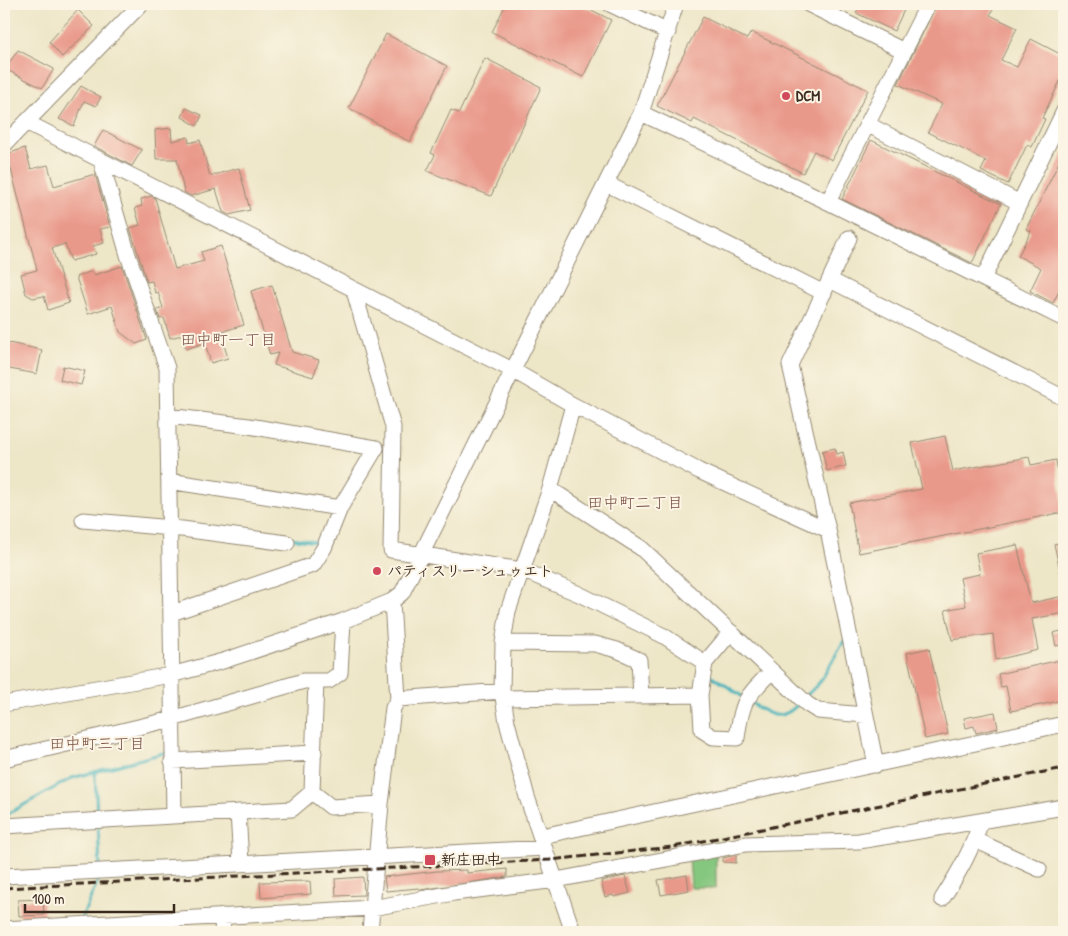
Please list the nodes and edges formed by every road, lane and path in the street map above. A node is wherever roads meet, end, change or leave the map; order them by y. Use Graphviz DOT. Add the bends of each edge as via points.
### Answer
graph roads {
  1 [pos="141,4"];
  2 [pos="610,4"];
  3 [pos="676,4"];
  4 [pos="808,4"];
  5 [pos="928,4"];
  6 [pos="668,32"];
  7 [pos="904,51"];
  8 [pos="1064,111"];
  9 [pos="641,113"];
  10 [pos="26,122"];
  11 [pos="867,124"];
  12 [pos="1061,127"];
  13 [pos="4,145"];
  14 [pos="101,161"];
  15 [pos="607,184"];
  16 [pos="828,202"];
  17 [pos="1020,203"];
  18 [pos="849,238"];
  19 [pos="983,279"];
  20 [pos="827,286"];
  21 [pos="354,291"];
  22 [pos="1064,320"];
  23 [pos="514,371"];
  24 [pos="1064,398"];
  25 [pos="573,405"];
  26 [pos="168,416"];
  27 [pos="393,426"];
  28 [pos="376,448"];
  29 [pos="169,481"];
  30 [pos="550,489"];
  31 [pos="340,508"];
  32 [pos="84,520"];
  33 [pos="170,529"];
  34 [pos="828,530"];
  35 [pos="286,543"];
  36 [pos="422,554"];
  37 [pos="522,570"];
  38 [pos="392,601"];
  39 [pos="172,613"];
  40 [pos="343,621"];
  41 [pos="731,632"];
  42 [pos="504,643"];
  43 [pos="705,663"];
  44 [pos="772,671"];
  45 [pos="171,675"];
  46 [pos="316,681"];
  47 [pos="503,694"];
  48 [pos="700,695"];
  49 [pos="641,696"];
  50 [pos="398,700"];
  51 [pos="4,704"];
  52 [pos="865,715"];
  53 [pos="172,719"];
  54 [pos="1064,724"];
  55 [pos="314,753"];
  56 [pos="4,759"];
  57 [pos="172,761"];
  58 [pos="876,765"];
  59 [pos="312,792"];
  60 [pos="381,804"];
  61 [pos="1064,807"];
  62 [pos="238,812"];
  63 [pos="174,816"];
  64 [pos="980,821"];
  65 [pos="4,826"];
  66 [pos="975,840"];
  67 [pos="543,842"];
  68 [pos="376,856"];
  69 [pos="241,863"];
  70 [pos="1039,869"];
  71 [pos="4,876"];
  72 [pos="556,880"];
  73 [pos="942,900"];
  74 [pos="372,908"];
  75 [pos="223,916"];
  76 [pos="75,928"];
  77 [pos="4,929"];
  78 [pos="222,932"];
  79 [pos="370,932"];
  80 [pos="573,932"];
  1 -- 10 [label="street"];
  2 -- 6 [label="street"];
  3 -- 6 [label="street"];
  4 -- 7 [label="street"];
  5 -- 7 [label="street"];
  6 -- 9 [label="street"];
  7 -- 11 [label="street"];
  8 -- 12 [label="street"];
  9 -- 15 [label="street"];
  9 -- 16 [label="street"];
  10 -- 13 [label="street"];
  10 -- 14 [label="street"];
  11 -- 16 [label="street"];
  11 -- 17 [label="street"];
  12 -- 17 [label="street"];
  14 -- 21 [label="street"];
  14 -- 26 [label="street" via="128,255 167,368"];
  15 -- 20 [label="street"];
  15 -- 23 [label="street"];
  16 -- 19 [label="street"];
  17 -- 19 [label="street"];
  18 -- 20 [label="street"];
  19 -- 22 [label="street"];
  20 -- 24 [label="street"];
  20 -- 34 [label="street" via="790,365"];
  21 -- 23 [label="street"];
  21 -- 27 [label="street"];
  23 -- 25 [label="street"];
  23 -- 36 [label="street"];
  25 -- 30 [label="street"];
  25 -- 34 [label="street" via="699,471"];
  26 -- 28 [label="street"];
  26 -- 29 [label="street"];
  27 -- 28 [label="street" via="387,429"];
  27 -- 36 [label="street" via="391,550"];
  28 -- 31 [label="street"];
  29 -- 31 [label="street"];
  29 -- 33 [label="street"];
  30 -- 37 [label="street"];
  30 -- 41 [label="street" via="641,548"];
  31 -- 39 [label="street" via="324,548 313,565"];
  32 -- 33 [label="street"];
  33 -- 35 [label="street"];
  33 -- 39 [label="street"];
  34 -- 52 [label="street"];
  36 -- 37 [label="street"];
  36 -- 38 [label="street" via="402,593"];
  37 -- 42 [label="street" via="508,611"];
  37 -- 43 [label="street" via="664,636"];
  38 -- 40 [label="street"];
  38 -- 50 [label="street"];
  39 -- 45 [label="street"];
  40 -- 45 [label="street" via="272,646"];
  40 -- 46 [label="street" via="340,673 330,681"];
  41 -- 43 [label="street"];
  41 -- 44 [label="street"];
  42 -- 47 [label="street"];
  42 -- 49 [label="street" via="595,644 617,650 639,660"];
  43 -- 48 [label="street"];
  44 -- 48 [label="street" via="750,692 741,708 737,738 713,737 702,730"];
  44 -- 52 [label="street" via="818,711"];
  45 -- 51 [label="street"];
  45 -- 53 [label="street"];
  46 -- 53 [label="street" via="304,681"];
  46 -- 55 [label="street"];
  47 -- 49 [label="street"];
  47 -- 50 [label="street"];
  47 -- 67 [label="street" via="516,758"];
  48 -- 49 [label="street"];
  50 -- 60 [label="street" via="393,708"];
  52 -- 58 [label="street"];
  53 -- 56 [label="street"];
  53 -- 57 [label="street"];
  54 -- 58 [label="street"];
  55 -- 57 [label="street"];
  55 -- 59 [label="street"];
  57 -- 63 [label="street"];
  58 -- 67 [label="street" via="791,781"];
  59 -- 60 [label="street" via="331,808"];
  59 -- 62 [label="street" via="292,809"];
  60 -- 68 [label="street"];
  61 -- 64 [label="street"];
  62 -- 63 [label="street"];
  62 -- 69 [label="street"];
  63 -- 65 [label="street"];
  64 -- 66 [label="street"];
  64 -- 72 [label="street" via="860,840 746,844"];
  66 -- 70 [label="street"];
  66 -- 73 [label="street"];
  67 -- 68 [label="street"];
  67 -- 72 [label="street"];
  68 -- 69 [label="street"];
  68 -- 74 [label="street"];
  69 -- 71 [label="street"];
  72 -- 74 [label="street"];
  72 -- 80 [label="street"];
  74 -- 75 [label="street"];
  74 -- 79 [label="street"];
  75 -- 76 [label="street"];
  75 -- 78 [label="street"];
  76 -- 77 [label="street"];
}
